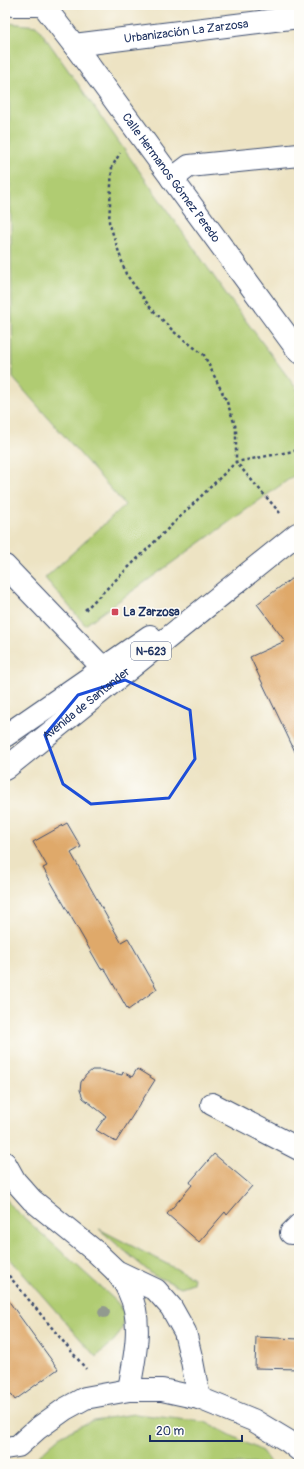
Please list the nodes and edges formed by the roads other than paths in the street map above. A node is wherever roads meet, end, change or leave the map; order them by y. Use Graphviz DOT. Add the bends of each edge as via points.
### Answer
graph roads {
  1 [pos="12,5"];
  2 [pos="43,5"];
  3 [pos="299,17"];
  4 [pos="74,45"];
  5 [pos="299,155"];
  6 [pos="172,179"];
  7 [pos="299,352"];
  8 [pos="298,533"];
  9 [pos="5,566"];
  10 [pos="103,668"];
  11 [pos="5,736"];
  12 [pos="5,769"];
  13 [pos="212,1104"];
  14 [pos="299,1149"];
  15 [pos="5,1163"];
  16 [pos="116,1270"];
  17 [pos="129,1390"];
  18 [pos="199,1398"];
  19 [pos="5,1448"];
  20 [pos="299,1450"];
  1 -- 2 [label="main road"];
  2 -- 4 [label="main road, Calle Hermanos Gómez Peredo"];
  3 -- 4 [label="main road, Urbanización La Zarzosa"];
  4 -- 6 [label="main road, Calle Hermanos Gómez Peredo"];
  5 -- 6 [label="main road" via="189,166"];
  6 -- 7 [label="main road, Calle Hermanos Gómez Peredo"];
  8 -- 10 [label="main road, Avenida de Santander / N-623"];
  8 -- 12 [label="main road, Avenida de Santander / N-623"];
  9 -- 10 [label="main road"];
  10 -- 11 [label="main road, Avenida de Santander / N-623"];
  13 -- 14 [label="main road"];
  15 -- 16 [label="main road" via="15,1181 32,1200"];
  16 -- 17 [label="main road" via="130,1293 136,1315 137,1340"];
  16 -- 18 [label="main road" via="156,1290 171,1307 184,1332"];
  17 -- 18 [label="main road" via="162,1390"];
  17 -- 19 [label="main road" via="85,1398 36,1429 18,1446"];
  18 -- 20 [label="main road" via="253,1420"];
}
